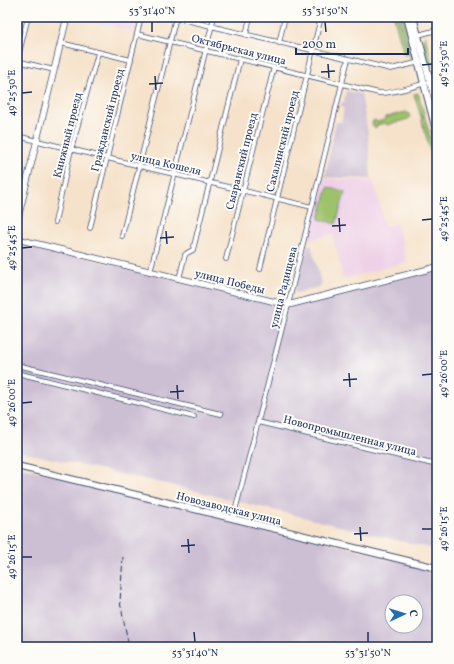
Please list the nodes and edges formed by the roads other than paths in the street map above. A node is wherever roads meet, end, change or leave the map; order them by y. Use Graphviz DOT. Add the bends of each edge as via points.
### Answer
graph roads {
  1 [pos="28,17"];
  2 [pos="67,17"];
  3 [pos="141,17"];
  4 [pos="175,17"];
  5 [pos="214,17"];
  6 [pos="250,17"];
  7 [pos="286,17"];
  8 [pos="321,17"];
  9 [pos="406,17"];
  10 [pos="413,17"];
  11 [pos="212,26"];
  12 [pos="437,30"];
  13 [pos="137,34"];
  14 [pos="246,35"];
  15 [pos="418,35"];
  16 [pos="170,42"];
  17 [pos="61,43"];
  18 [pos="279,43"];
  19 [pos="206,50"];
  20 [pos="313,51"];
  21 [pos="98,53"];
  22 [pos="240,59"];
  23 [pos="348,59"];
  24 [pos="131,60"];
  25 [pos="422,61"];
  26 [pos="17,62"];
  27 [pos="274,68"];
  28 [pos="54,70"];
  29 [pos="307,75"];
  30 [pos="430,82"];
  31 [pos="342,84"];
  32 [pos="424,84"];
  33 [pos="437,107"];
  34 [pos="437,134"];
  35 [pos="17,136"];
  36 [pos="37,141"];
  37 [pos="71,150"];
  38 [pos="107,158"];
  39 [pos="140,166"];
  40 [pos="175,174"];
  41 [pos="210,182"];
  42 [pos="244,190"];
  43 [pos="277,198"];
  44 [pos="312,207"];
  45 [pos="17,222"];
  46 [pos="55,222"];
  47 [pos="90,228"];
  48 [pos="122,236"];
  49 [pos="17,239"];
  50 [pos="226,259"];
  51 [pos="437,267"];
  52 [pos="260,269"];
  53 [pos="150,272"];
  54 [pos="179,279"];
  55 [pos="288,305"];
  56 [pos="17,365"];
  57 [pos="17,373"];
  58 [pos="221,414"];
  59 [pos="194,416"];
  60 [pos="258,422"];
  61 [pos="437,465"];
  62 [pos="17,466"];
  63 [pos="234,519"];
  64 [pos="437,568"];
  1 -- 26 [label="street"];
  2 -- 17 [label="main road"];
  3 -- 13 [label="street, Гражданский проезд"];
  4 -- 11 [label="street, Октябрьская улица"];
  4 -- 16 [label="street"];
  5 -- 11 [label="street"];
  6 -- 14 [label="street"];
  7 -- 18 [label="street"];
  8 -- 20 [label="street, Сахалинский проезд"];
  9 -- 25 [label="main road"];
  10 -- 15 [label="main road"];
  11 -- 14 [label="street, Октябрьская улица"];
  11 -- 19 [label="street"];
  12 -- 15 [label="street"];
  13 -- 16 [label="street, Октябрьская улица"];
  13 -- 24 [label="street, Гражданский проезд"];
  14 -- 18 [label="street, Октябрьская улица"];
  15 -- 25 [label="main road"];
  16 -- 19 [label="street, Октябрьская улица"];
  16 -- 39 [label="street"];
  17 -- 21 [label="street"];
  17 -- 28 [label="main road"];
  18 -- 20 [label="street, Октябрьская улица"];
  19 -- 22 [label="street, Октябрьская улица"];
  19 -- 40 [label="street"];
  20 -- 23 [label="street, Октябрьская улица"];
  20 -- 29 [label="street, Сахалинский проезд"];
  21 -- 24 [label="street"];
  21 -- 37 [label="street, Книжный проезд"];
  22 -- 27 [label="street, Октябрьская улица"];
  22 -- 41 [label="street"];
  23 -- 25 [label="street, Октябрьская улица" via="391,69"];
  23 -- 31 [label="street, улица Радищева"];
  24 -- 38 [label="street, Гражданский проезд"];
  25 -- 30 [label="main road"];
  25 -- 32 [label="main road"];
  26 -- 28 [label="street"];
  27 -- 29 [label="street, Октябрьская улица"];
  27 -- 42 [label="street, Сызранский проезд"];
  28 -- 36 [label="main road"];
  29 -- 31 [label="street, Октябрьская улица"];
  29 -- 43 [label="street, Сахалинский проезд"];
  30 -- 32 [label="street, Октябрьская улица"];
  30 -- 33 [label="main road"];
  31 -- 32 [label="street, Октябрьская улица" via="388,93"];
  31 -- 44 [label="street, улица Радищева"];
  32 -- 34 [label="main road"];
  35 -- 36 [label="street, улица Кошеля"];
  36 -- 37 [label="street, улица Кошеля"];
  36 -- 45 [label="main road"];
  37 -- 38 [label="street, улица Кошеля"];
  37 -- 46 [label="street, Книжный проезд"];
  38 -- 39 [label="street, улица Кошеля"];
  38 -- 47 [label="street, Гражданский проезд"];
  39 -- 40 [label="street, улица Кошеля"];
  39 -- 48 [label="street"];
  40 -- 41 [label="street, улица Кошеля"];
  40 -- 53 [label="street"];
  41 -- 42 [label="street, улица Кошеля"];
  41 -- 54 [label="street" via="193,250 185,255"];
  42 -- 43 [label="street, улица Кошеля"];
  42 -- 50 [label="street, Сызранский проезд"];
  43 -- 44 [label="street, улица Кошеля"];
  43 -- 52 [label="street, Сахалинский проезд"];
  44 -- 55 [label="street, улица Радищева"];
  49 -- 53 [label="main road, улица Победы"];
  51 -- 55 [label="main road, улица Победы"];
  53 -- 54 [label="main road, улица Победы"];
  54 -- 55 [label="main road, улица Победы"];
  55 -- 60 [label="street, улица Радищева"];
  56 -- 58 [label="street"];
  57 -- 59 [label="street"];
  60 -- 61 [label="street, Новопромышленная улица"];
  60 -- 63 [label="street, улица Радищева"];
  62 -- 63 [label="main road, Новозаводская улица"];
  63 -- 64 [label="main road, Новозаводская улица"];
}
